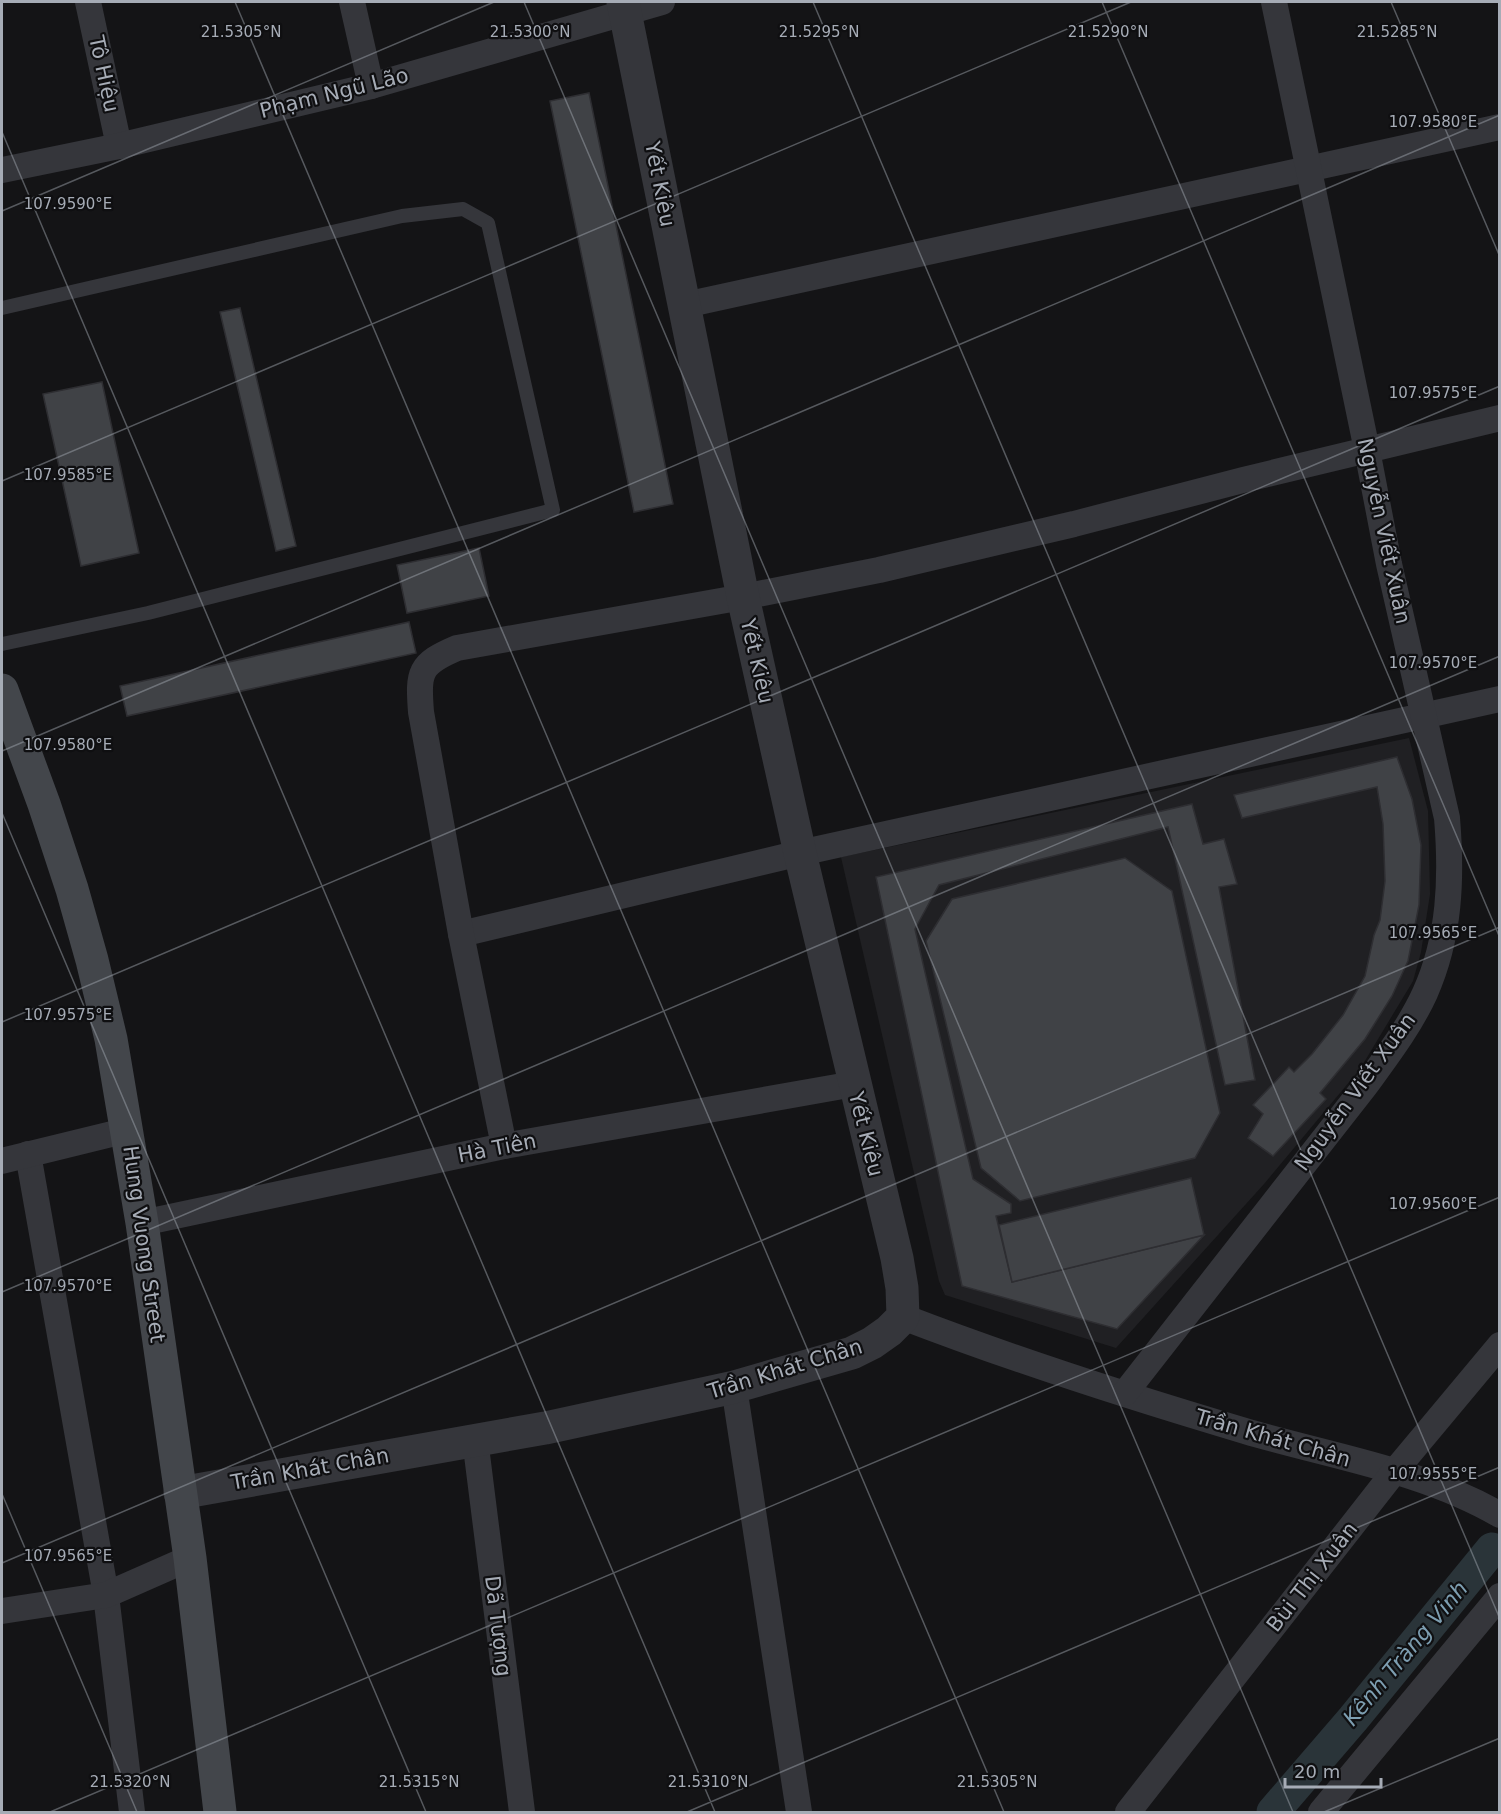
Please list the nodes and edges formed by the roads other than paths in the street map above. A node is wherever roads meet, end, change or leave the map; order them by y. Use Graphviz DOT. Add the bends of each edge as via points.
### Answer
graph roads {
  1 [pos="88,2"];
  2 [pos="352,2"];
  3 [pos="662,2"];
  4 [pos="1275,2"];
  5 [pos="624,7"];
  6 [pos="371,86"];
  7 [pos="1500,127"];
  8 [pos="119,146"];
  9 [pos="2,170"];
  10 [pos="1309,170"];
  11 [pos="685,305"];
  12 [pos="2,308"];
  13 [pos="1500,418"];
  14 [pos="1367,450"];
  15 [pos="743,597"];
  16 [pos="2,644"];
  17 [pos="2,690"];
  18 [pos="1500,699"];
  19 [pos="1424,716"];
  20 [pos="800,853"];
  21 [pos="461,934"];
  22 [pos="854,1084"];
  23 [pos="128,1130"];
  24 [pos="504,1146"];
  25 [pos="28,1154"];
  26 [pos="2,1161"];
  27 [pos="142,1223"];
  28 [pos="903,1317"];
  29 [pos="1500,1345"];
  30 [pos="734,1388"];
  31 [pos="1125,1393"];
  32 [pos="475,1439"];
  33 [pos="1394,1472"];
  34 [pos="180,1493"];
  35 [pos="1500,1515"];
  36 [pos="190,1558"];
  37 [pos="106,1595"];
  38 [pos="1500,1596"];
  39 [pos="2,1611"];
  40 [pos="132,1812"];
  41 [pos="220,1812"];
  42 [pos="522,1812"];
  43 [pos="799,1812"];
  44 [pos="1128,1812"];
  45 [pos="1321,1812"];
  1 -- 8 [label="street, Tô Hiệu"];
  2 -- 6 [label="street"];
  3 -- 5 [label="street, Phạm Ngũ Lão"];
  4 -- 10 [label="street, Nguyễn Viết Xuân"];
  5 -- 6 [label="street, Phạm Ngũ Lão"];
  5 -- 11 [label="street, Yết Kiêu"];
  6 -- 8 [label="street, Phạm Ngũ Lão"];
  7 -- 10 [label="street"];
  8 -- 9 [label="street, Phạm Ngũ Lão"];
  10 -- 11 [label="street"];
  10 -- 14 [label="street, Nguyễn Viết Xuân"];
  11 -- 15 [label="street, Yết Kiêu"];
  12 -- 16 [label="lane" via="402,216 463,209 488,223 553,510 148,613"];
  13 -- 14 [label="street"];
  14 -- 15 [label="street" via="879,570"];
  14 -- 19 [label="street, Nguyễn Viết Xuân"];
  15 -- 20 [label="street, Yết Kiêu"];
  15 -- 21 [label="street" via="458,648 436,657 424,668 419,684 421,712"];
  17 -- 23 [label="main road, Hung Vuong Street" via="72,889 108,1028"];
  18 -- 19 [label="street"];
  19 -- 20 [label="street"];
  19 -- 31 [label="street, Nguyễn Viết Xuân" via="1447,818 1450,859 1448,914 1440,953 1425,994 1366,1085"];
  20 -- 21 [label="street"];
  20 -- 22 [label="street, Yết Kiêu"];
  21 -- 24 [label="street"];
  22 -- 24 [label="street, Hà Tiên"];
  22 -- 28 [label="street, Yết Kiêu" via="897,1258"];
  23 -- 25 [label="street"];
  23 -- 27 [label="main road, Hung Vuong Street"];
  24 -- 27 [label="street, Hà Tiên"];
  25 -- 26 [label="street"];
  25 -- 37 [label="street"];
  27 -- 34 [label="main road, Hung Vuong Street"];
  28 -- 30 [label="street, Trần Khát Chân" via="872,1343 852,1353"];
  28 -- 31 [label="street, Trần Khát Chân"];
  29 -- 33 [label="street, Bùi Thị Xuân"];
  30 -- 32 [label="street, Trần Khát Chân" via="567,1424"];
  30 -- 43 [label="street"];
  31 -- 33 [label="street, Trần Khát Chân"];
  32 -- 34 [label="street, Trần Khát Chân"];
  32 -- 42 [label="street, Dã Tượng"];
  33 -- 35 [label="street, Trần Khát Chân" via="1444,1488"];
  33 -- 44 [label="street, Bùi Thị Xuân"];
  34 -- 36 [label="main road, Hung Vuong Street"];
  36 -- 37 [label="street"];
  36 -- 41 [label="main road, Hung Vuong Street"];
  37 -- 39 [label="street"];
  37 -- 40 [label="street"];
  38 -- 45 [label="street"];
}
